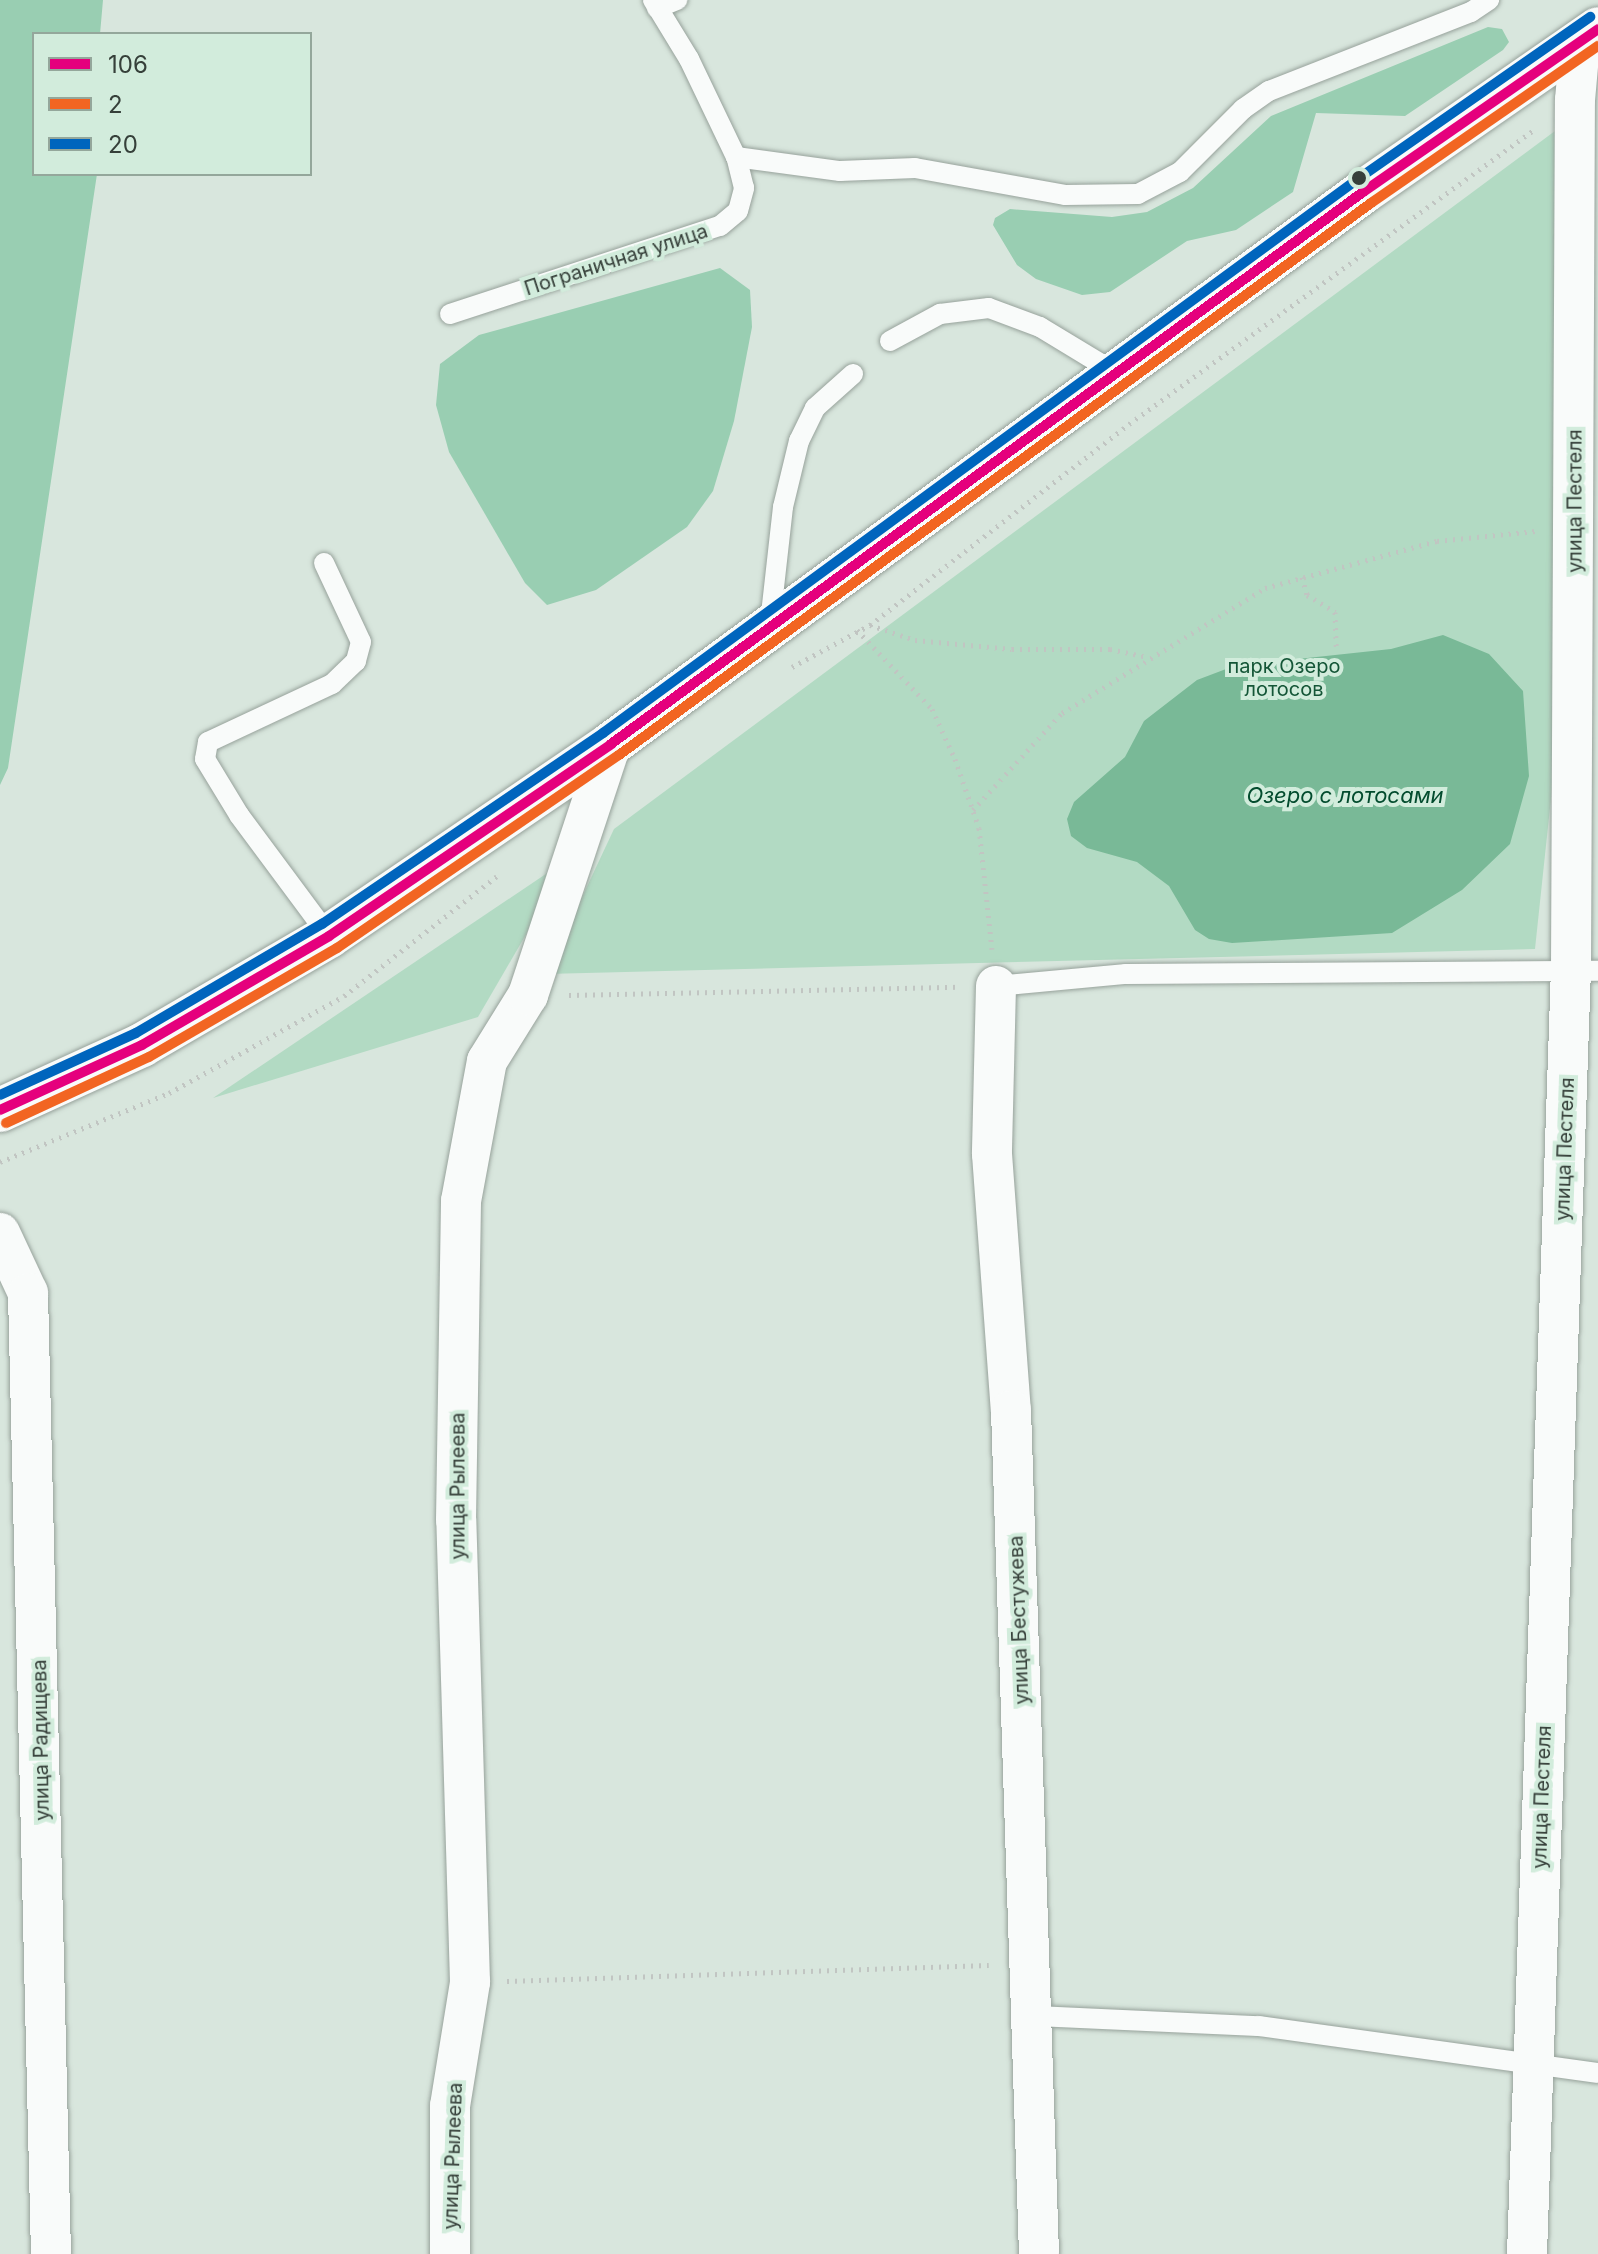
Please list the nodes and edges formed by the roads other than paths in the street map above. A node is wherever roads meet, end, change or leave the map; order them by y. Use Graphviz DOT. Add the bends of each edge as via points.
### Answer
graph roads {
  1 [pos="1489,0"];
  2 [pos="662,3"];
  3 [pos="1589,36"];
  4 [pos="736,157"];
  5 [pos="450,314"];
  6 [pos="890,341"];
  7 [pos="853,374"];
  8 [pos="1120,376"];
  9 [pos="324,563"];
  10 [pos="770,627"];
  11 [pos="611,744"];
  12 [pos="1586,763"];
  13 [pos="329,936"];
  14 [pos="1585,969"];
  15 [pos="996,986"];
  16 [pos="0,1110"];
  17 [pos="0,1233"];
  18 [pos="1035,2016"];
  19 [pos="1532,2066"];
  20 [pos="1598,2073"];
  21 [pos="51,2254"];
  22 [pos="450,2254"];
  23 [pos="1039,2254"];
  24 [pos="1527,2254"];
  1 -- 4 [label="lane" via="1471,12 1269,91 1243,109 1180,172 1138,194 1065,195 915,168 840,171"];
  2 -- 4 [label="lane, Пограничная улица"];
  3 -- 8 [label="main road" via="1363,192"];
  3 -- 12 [label="street, улица Пестеля" via="1575,100 1576,527"];
  4 -- 5 [label="lane, Пограничная улица" via="744,188 738,211 720,226"];
  6 -- 8 [label="lane" via="940,314 989,308 1040,327"];
  7 -- 10 [label="lane" via="815,408 799,441 783,507"];
  8 -- 10 [label="main road"];
  9 -- 13 [label="lane" via="361,642 356,661 332,684 208,742 205,759 239,815"];
  10 -- 11 [label="main road"];
  11 -- 13 [label="main road"];
  11 -- 22 [label="street, улица Рылеева" via="528,995 487,1061 461,1201 456,1520 470,1982 450,2106"];
  12 -- 14 [label="street, улица Пестеля"];
  13 -- 16 [label="main road" via="142,1045"];
  14 -- 15 [label="lane" via="1126,974"];
  14 -- 19 [label="street, улица Пестеля"];
  15 -- 18 [label="street, улица Бестужева" via="992,1154 1011,1410"];
  17 -- 21 [label="street, улица Радищева" via="28,1293"];
  18 -- 19 [label="lane" via="1259,2026"];
  18 -- 23 [label="street, улица Бестужева"];
  19 -- 20 [label="lane"];
  19 -- 24 [label="street, улица Пестеля"];
}
